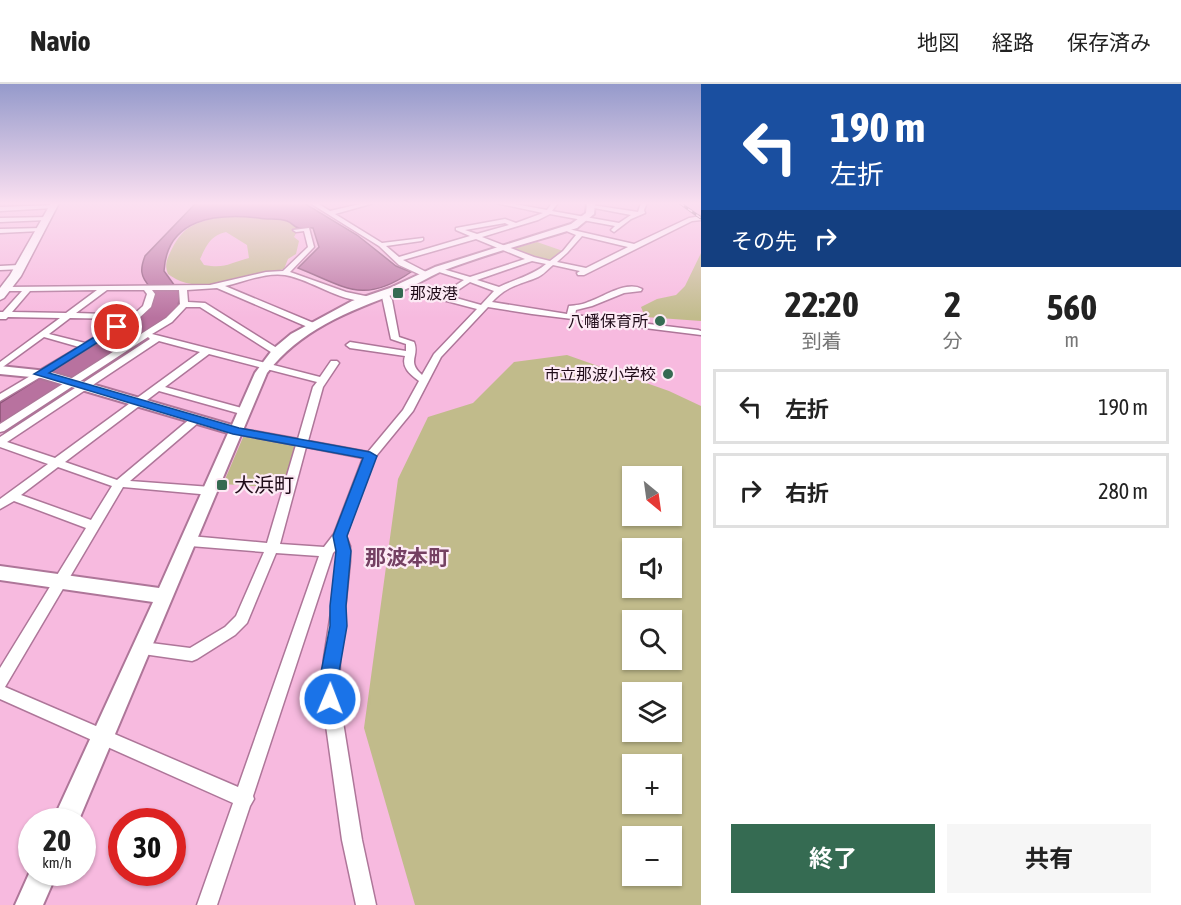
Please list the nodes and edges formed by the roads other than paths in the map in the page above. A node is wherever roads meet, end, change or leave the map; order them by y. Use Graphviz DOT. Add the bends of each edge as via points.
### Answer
graph roads {
  1 [pos="33,241"];
  2 [pos="310,241"];
  3 [pos="375,241"];
  4 [pos="406,241"];
  5 [pos="460,241"];
  6 [pos="486,241"];
  7 [pos="526,241"];
  8 [pos="574,241"];
  9 [pos="616,241"];
  10 [pos="648,241"];
  11 [pos="381,245"];
  12 [pos="637,247"];
  13 [pos="504,248"];
  14 [pos="398,259"];
  15 [pos="532,259"];
  16 [pos="550,263"];
  17 [pos="19,267"];
  18 [pos="0,268"];
  19 [pos="432,271"];
  20 [pos="285,273"];
  21 [pos="469,280"];
  22 [pos="406,285"];
  23 [pos="219,286"];
  24 [pos="105,288"];
  25 [pos="149,288"];
  26 [pos="181,288"];
  27 [pos="28,289"];
  28 [pos="638,289"];
  29 [pos="499,290"];
  30 [pos="2,291"];
  31 [pos="384,294"];
  32 [pos="442,297"];
  33 [pos="367,299"];
  34 [pos="184,304"];
  35 [pos="485,306"];
  36 [pos="66,315"];
  37 [pos="2,316"];
  38 [pos="135,317"];
  39 [pos="571,317"];
  40 [pos="313,326"];
  41 [pos="698,333"];
  42 [pos="41,334"];
  43 [pos="147,336"];
  44 [pos="158,338"];
  45 [pos="350,345"];
  46 [pos="86,346"];
  47 [pos="207,351"];
  48 [pos="277,352"];
  49 [pos="410,354"];
  50 [pos="334,363"];
  51 [pos="265,366"];
  52 [pos="0,368"];
  53 [pos="41,374"];
  54 [pos="322,380"];
  55 [pos="423,380"];
  56 [pos="75,384"];
  57 [pos="158,387"];
  58 [pos="0,398"];
  59 [pos="138,403"];
  60 [pos="245,412"];
  61 [pos="195,420"];
  62 [pos="0,429"];
  63 [pos="237,431"];
  64 [pos="0,442"];
  65 [pos="302,444"];
  66 [pos="370,456"];
  67 [pos="57,463"];
  68 [pos="119,484"];
  69 [pos="211,491"];
  70 [pos="12,496"];
  71 [pos="0,505"];
  72 [pos="93,525"];
  73 [pos="340,536"];
  74 [pos="190,541"];
  75 [pos="272,547"];
  76 [pos="327,552"];
  77 [pos="0,573"];
  78 [pos="59,582"];
  79 [pos="165,596"];
  80 [pos="143,648"];
  81 [pos="0,682"];
  82 [pos="0,692"];
  83 [pos="102,738"];
  84 [pos="245,800"];
  85 [pos="71,808"];
  86 [pos="37,886"];
  87 [pos="29,905"];
  88 [pos="207,905"];
  89 [pos="366,905"];
  1 -- 17 [label="main road"];
  2 -- 20 [label="street" via="311,247"];
  3 -- 11 [label="street"];
  4 -- 11 [label="street"];
  5 -- 14 [label="street"];
  6 -- 13 [label="street"];
  7 -- 13 [label="street"];
  8 -- 16 [label="street"];
  9 -- 12 [label="street"];
  10 -- 12 [label="street"];
  11 -- 14 [label="street"];
  12 -- 16 [label="street" via="584,272"];
  13 -- 15 [label="street"];
  13 -- 19 [label="street"];
  14 -- 19 [label="street"];
  15 -- 16 [label="street"];
  15 -- 21 [label="street"];
  16 -- 29 [label="street" via="537,275"];
  17 -- 18 [label="street"];
  17 -- 30 [label="main road"];
  19 -- 21 [label="street"];
  19 -- 22 [label="street"];
  20 -- 23 [label="street"];
  20 -- 33 [label="street"];
  21 -- 29 [label="street"];
  21 -- 32 [label="street"];
  22 -- 31 [label="street"];
  22 -- 32 [label="street"];
  23 -- 26 [label="street"];
  23 -- 40 [label="street"];
  24 -- 25 [label="street"];
  24 -- 27 [label="street"];
  24 -- 36 [label="street"];
  25 -- 26 [label="street"];
  25 -- 38 [label="street" via="149,302"];
  26 -- 34 [label="street"];
  27 -- 30 [label="street"];
  27 -- 37 [label="street"];
  28 -- 39 [label="street" via="625,290 594,305 572,308"];
  29 -- 35 [label="street"];
  31 -- 33 [label="street"];
  31 -- 49 [label="street" via="395,339 410,342"];
  32 -- 35 [label="street"];
  33 -- 40 [label="street"];
  34 -- 43 [label="street"];
  34 -- 48 [label="street" via="202,305"];
  35 -- 39 [label="street"];
  35 -- 55 [label="street" via="437,356"];
  36 -- 37 [label="street"];
  36 -- 38 [label="street"];
  36 -- 42 [label="street"];
  38 -- 46 [label="street"];
  39 -- 41 [label="street"];
  40 -- 48 [label="street"];
  42 -- 46 [label="street"];
  42 -- 52 [label="street"];
  43 -- 44 [label="street"];
  43 -- 56 [label="street"];
  44 -- 47 [label="street"];
  44 -- 56 [label="street"];
  45 -- 49 [label="street" via="363,351"];
  46 -- 53 [label="street"];
  47 -- 51 [label="street"];
  47 -- 57 [label="street"];
  48 -- 51 [label="street"];
  49 -- 55 [label="street" via="412,371"];
  50 -- 54 [label="street"];
  51 -- 54 [label="street"];
  51 -- 60 [label="street"];
  52 -- 53 [label="street"];
  53 -- 56 [label="street"];
  53 -- 58 [label="street"];
  54 -- 65 [label="street"];
  55 -- 66 [label="street" via="405,415"];
  56 -- 59 [label="street"];
  56 -- 62 [label="street"];
  56 -- 64 [label="street"];
  57 -- 59 [label="street"];
  57 -- 60 [label="street"];
  59 -- 61 [label="street"];
  59 -- 67 [label="street"];
  60 -- 63 [label="street"];
  61 -- 63 [label="street"];
  61 -- 68 [label="street"];
  63 -- 65 [label="street"];
  63 -- 69 [label="street"];
  64 -- 67 [label="street"];
  65 -- 66 [label="street"];
  65 -- 75 [label="street"];
  66 -- 73 [label="street"];
  67 -- 68 [label="street"];
  67 -- 70 [label="street"];
  68 -- 69 [label="street"];
  68 -- 72 [label="street"];
  69 -- 74 [label="street"];
  70 -- 71 [label="street"];
  70 -- 72 [label="street"];
  72 -- 78 [label="street"];
  73 -- 76 [label="street"];
  73 -- 89 [label="street" via="344,551 330,699 353,855"];
  74 -- 75 [label="street"];
  74 -- 79 [label="street"];
  75 -- 76 [label="street"];
  75 -- 80 [label="street" via="242,619 230,631 192,655"];
  76 -- 84 [label="street"];
  77 -- 78 [label="street"];
  78 -- 79 [label="street"];
  78 -- 81 [label="street"];
  79 -- 80 [label="street"];
  80 -- 83 [label="street"];
  82 -- 83 [label="street"];
  83 -- 84 [label="street"];
  83 -- 85 [label="street"];
  84 -- 88 [label="street"];
  86 -- 87 [label="street"];
}
